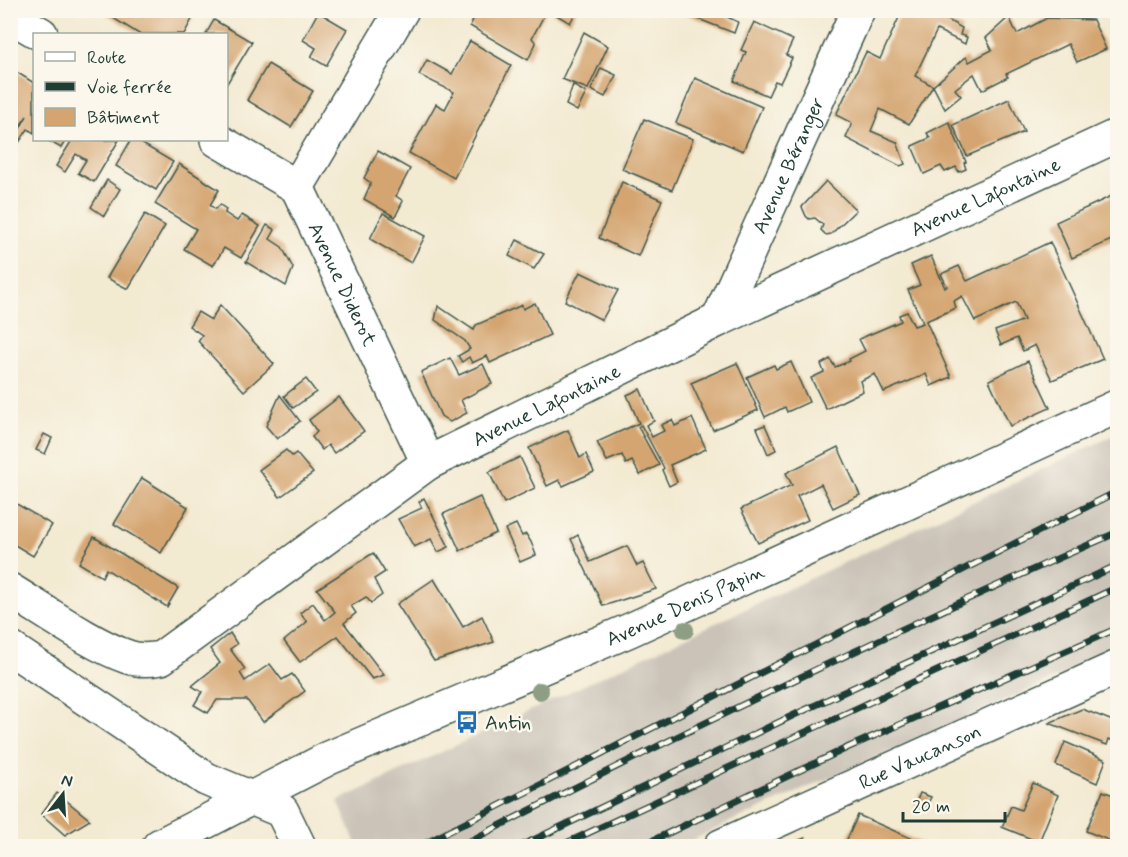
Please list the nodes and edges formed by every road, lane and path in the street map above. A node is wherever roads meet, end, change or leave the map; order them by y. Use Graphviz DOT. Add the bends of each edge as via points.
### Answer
graph roads {
  1 [pos="402,10"];
  2 [pos="858,10"];
  3 [pos="10,16"];
  4 [pos="39,33"];
  5 [pos="1118,135"];
  6 [pos="219,141"];
  7 [pos="297,187"];
  8 [pos="718,320"];
  9 [pos="1118,406"];
  10 [pos="428,463"];
  11 [pos="10,590"];
  12 [pos="10,648"];
  13 [pos="1118,667"];
  14 [pos="250,797"];
  15 [pos="159,846"];
  16 [pos="299,846"];
  17 [pos="721,846"];
  1 -- 7 [label="street"];
  2 -- 8 [label="street, Avenue Béranger"];
  3 -- 4 [label="street"];
  5 -- 8 [label="street, Avenue Lafontaine"];
  6 -- 7 [label="street"];
  7 -- 10 [label="street, Avenue Diderot"];
  8 -- 10 [label="street, Avenue Lafontaine"];
  9 -- 14 [label="street, Avenue Denis Papin" via="630,630 329,758"];
  10 -- 11 [label="street, Avenue Lafontaine" via="161,658 137,659 111,650"];
  12 -- 14 [label="street" via="206,779"];
  13 -- 17 [label="street, Rue Vaucanson"];
  14 -- 15 [label="street, Avenue Denis Papin"];
  14 -- 16 [label="street" via="282,811"];
}
